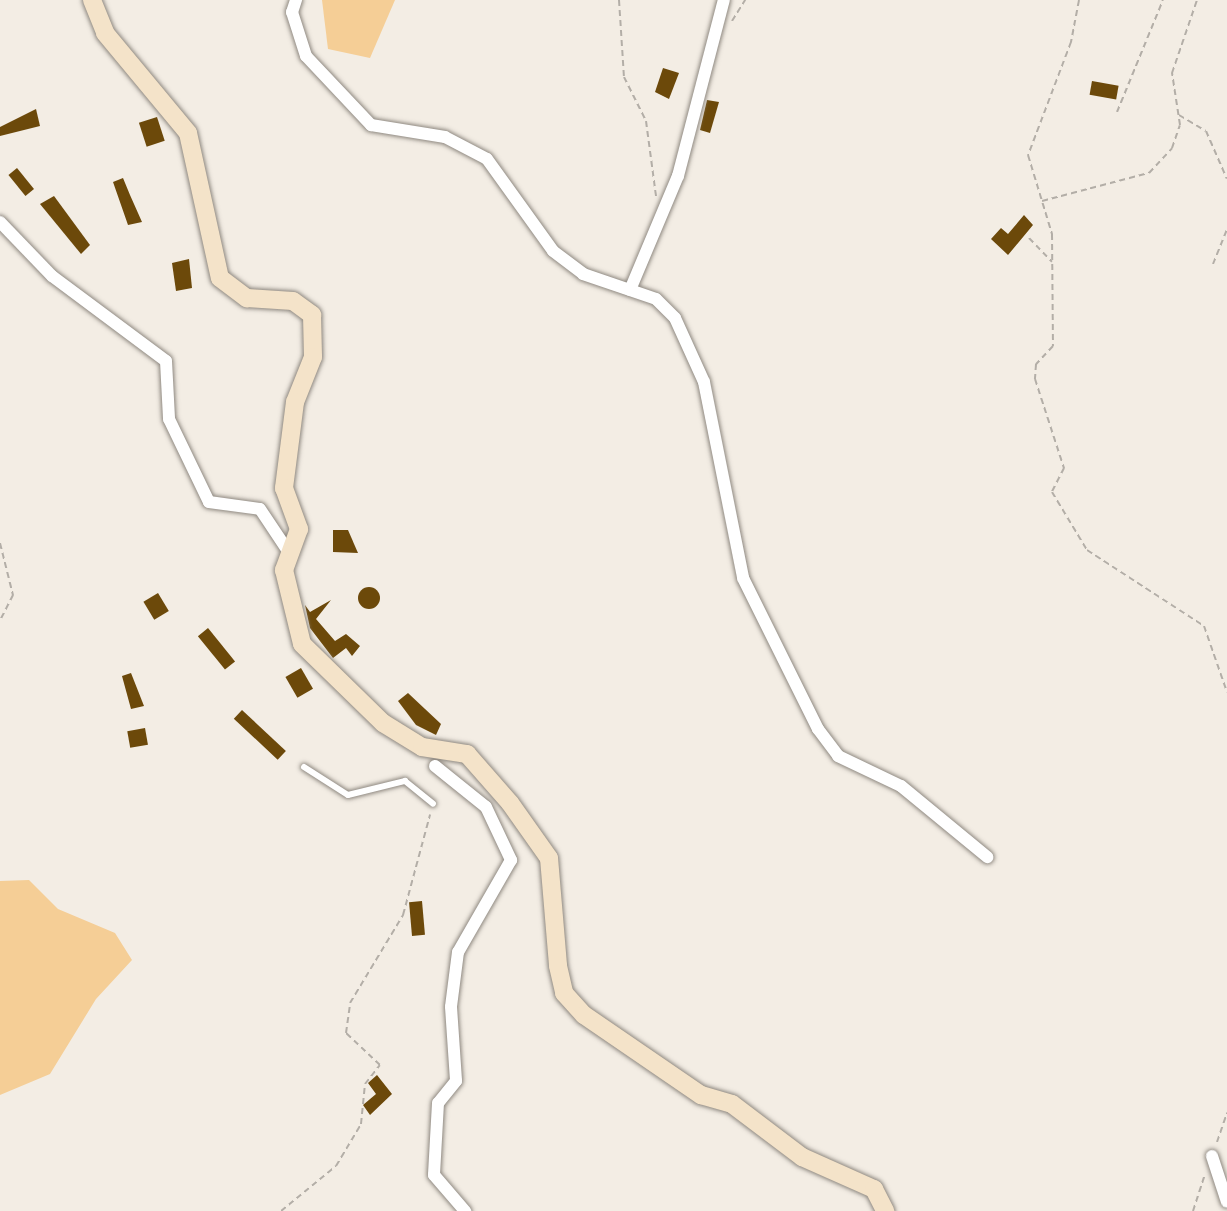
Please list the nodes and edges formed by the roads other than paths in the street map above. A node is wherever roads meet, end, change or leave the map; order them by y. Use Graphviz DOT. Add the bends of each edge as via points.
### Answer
graph roads {
  1 [pos="92,0"];
  2 [pos="296,0"];
  3 [pos="724,0"];
  4 [pos="0,222"];
  5 [pos="630,290"];
  6 [pos="288,551"];
  7 [pos="435,766"];
  8 [pos="304,767"];
  9 [pos="433,804"];
  10 [pos="987,857"];
  11 [pos="1212,1156"];
  12 [pos="1227,1202"];
  13 [pos="465,1211"];
  14 [pos="885,1211"];
  1 -- 6 [label="street" via="105,33 188,133 220,278 247,298 293,301 312,315 313,357 295,402 285,469 299,529"];
  2 -- 5 [label="street" via="306,56 371,125 445,137 487,159 553,251 583,274"];
  3 -- 5 [label="street" via="659,221"];
  4 -- 6 [label="street" via="52,276 166,361 169,419 209,502 260,509"];
  5 -- 10 [label="street" via="656,299 675,318 704,382 743,578 818,729 838,756 901,786"];
  6 -- 14 [label="street" via="284,570 302,644 401,737 467,754 549,858 566,996 701,1095 732,1104 802,1157 874,1189"];
  7 -- 13 [label="street" via="486,807 511,860 458,952 451,1007 456,1081 438,1103 434,1175"];
  8 -- 9 [label="lane" via="348,795 405,781"];
  11 -- 12 [label="street"];
}
